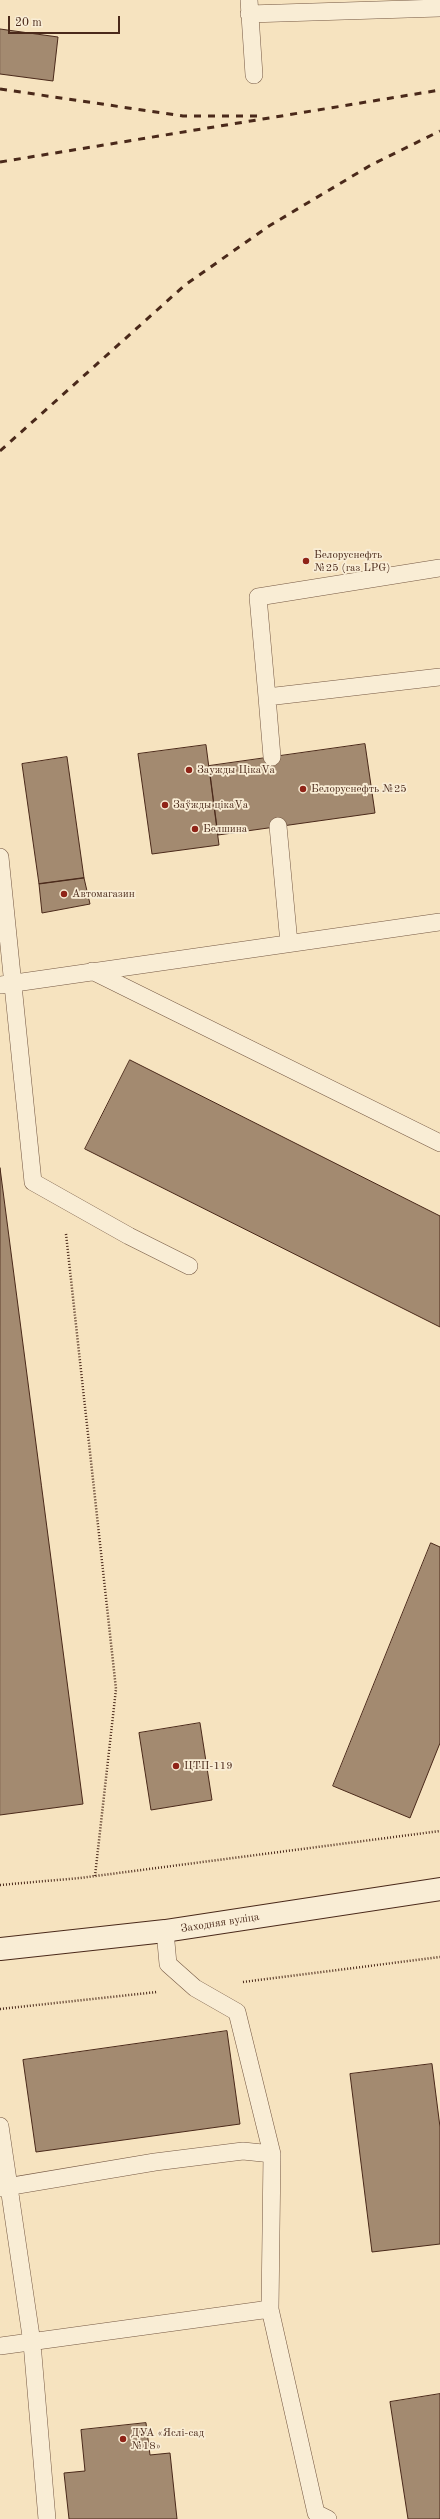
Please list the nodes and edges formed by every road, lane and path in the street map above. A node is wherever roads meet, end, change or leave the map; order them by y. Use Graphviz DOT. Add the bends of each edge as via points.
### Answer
graph roads {
  1 [pos="249,7"];
  2 [pos="440,8"];
  3 [pos="254,75"];
  4 [pos="440,568"];
  5 [pos="440,677"];
  6 [pos="267,697"];
  7 [pos="272,757"];
  8 [pos="278,826"];
  9 [pos="0,857"];
  10 [pos="1,881"];
  11 [pos="440,922"];
  12 [pos="289,943"];
  13 [pos="92,971"];
  14 [pos="6,984"];
  15 [pos="440,1143"];
  16 [pos="63,1200"];
  17 [pos="189,1266"];
  18 [pos="440,1831"];
  19 [pos="95,1876"];
  20 [pos="0,1885"];
  21 [pos="440,1889"];
  22 [pos="165,1931"];
  23 [pos="0,1949"];
  24 [pos="0,2126"];
  25 [pos="272,2154"];
  26 [pos="5,2187"];
  27 [pos="270,2309"];
  28 [pos="32,2343"];
  29 [pos="0,2346"];
  30 [pos="46,2519"];
  31 [pos="328,2519"];
  1 -- 2 [label="lane"];
  1 -- 3 [label="lane"];
  4 -- 6 [label="lane" via="258,597"];
  5 -- 6 [label="lane"];
  6 -- 7 [label="lane"];
  8 -- 12 [label="lane"];
  9 -- 10 [label="lane"];
  10 -- 14 [label="lane"];
  11 -- 12 [label="lane"];
  12 -- 13 [label="lane"];
  13 -- 14 [label="lane"];
  13 -- 15 [label="lane"];
  14 -- 16 [label="lane" via="33,1182"];
  16 -- 17 [label="lane"];
  16 -- 19 [label="path" via="116,1689"];
  18 -- 19 [label="path"];
  19 -- 20 [label="path"];
  21 -- 22 [label="main road, Заходняя вуліца"];
  22 -- 23 [label="main road, Заходняя вуліца"];
  22 -- 25 [label="lane" via="168,1964 195,1988 237,2012"];
  24 -- 26 [label="lane"];
  25 -- 26 [label="lane" via="243,2151 155,2162"];
  25 -- 27 [label="lane"];
  26 -- 28 [label="lane"];
  27 -- 28 [label="lane"];
  27 -- 31 [label="lane" via="316,2513"];
  28 -- 29 [label="lane"];
  28 -- 30 [label="lane"];
}
